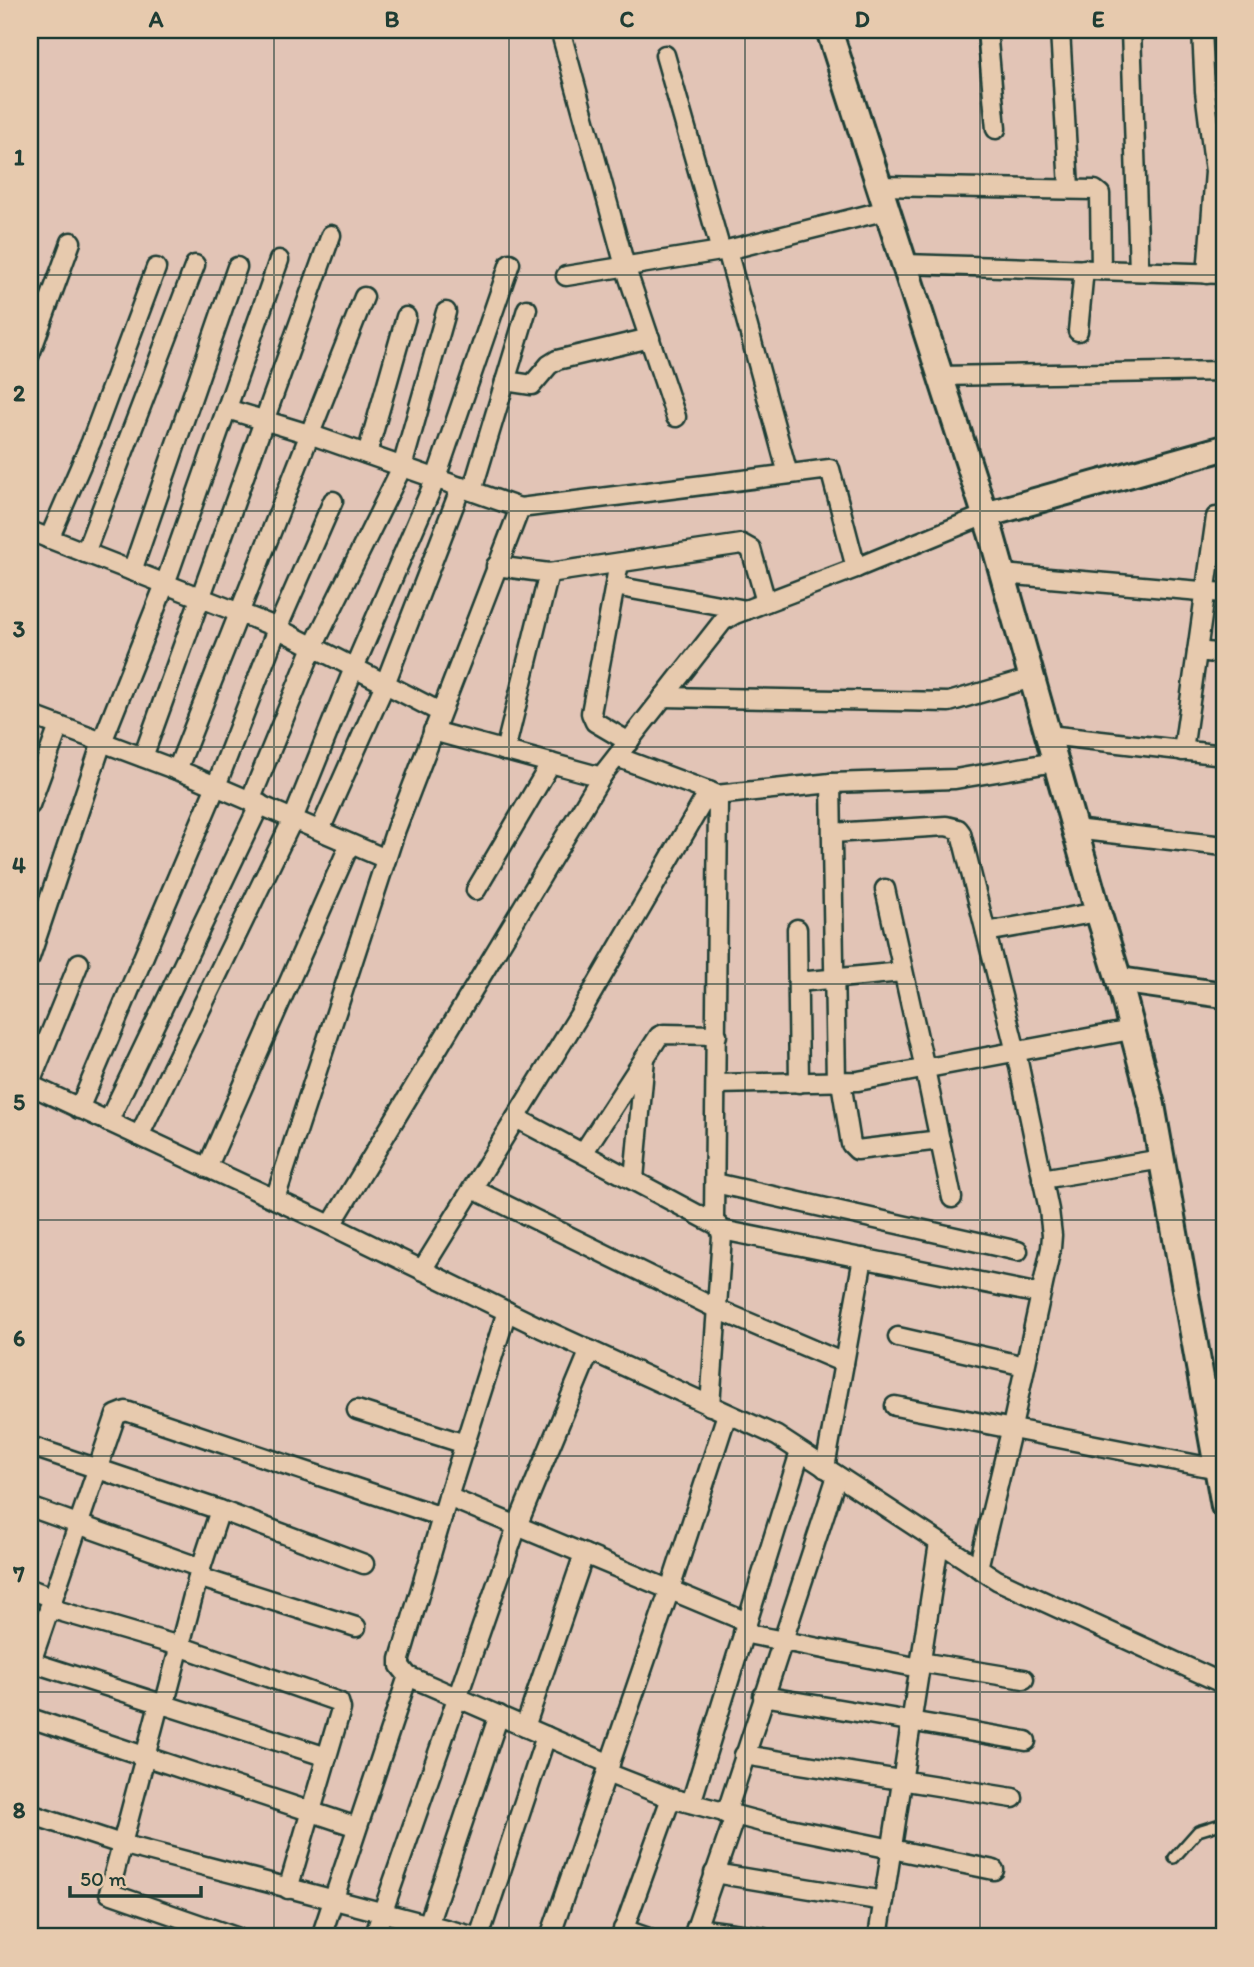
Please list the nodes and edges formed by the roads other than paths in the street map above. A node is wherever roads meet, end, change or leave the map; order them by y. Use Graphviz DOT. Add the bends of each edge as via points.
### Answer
graph roads {
  1 [pos="830,30"];
  2 [pos="987,30"];
  3 [pos="1060,30"];
  4 [pos="1131,30"];
  5 [pos="1202,30"];
  6 [pos="561,33"];
  7 [pos="665,55"];
  8 [pos="996,129"];
  9 [pos="880,186"];
  10 [pos="1069,188"];
  11 [pos="887,210"];
  12 [pos="331,235"];
  13 [pos="71,243"];
  14 [pos="724,250"];
  15 [pos="279,260"];
  16 [pos="510,263"];
  17 [pos="904,264"];
  18 [pos="195,265"];
  19 [pos="237,267"];
  20 [pos="625,267"];
  21 [pos="156,268"];
  22 [pos="1093,269"];
  23 [pos="1139,271"];
  24 [pos="1216,274"];
  25 [pos="566,276"];
  26 [pos="364,298"];
  27 [pos="527,309"];
  28 [pos="446,312"];
  29 [pos="406,317"];
  30 [pos="1078,331"];
  31 [pos="650,338"];
  32 [pos="30,354"];
  33 [pos="1224,372"];
  34 [pos="940,376"];
  35 [pos="505,382"];
  36 [pos="227,409"];
  37 [pos="676,417"];
  38 [pos="263,421"];
  39 [pos="309,434"];
  40 [pos="1224,448"];
  41 [pos="368,454"];
  42 [pos="402,467"];
  43 [pos="788,474"];
  44 [pos="436,478"];
  45 [pos="466,489"];
  46 [pos="334,500"];
  47 [pos="520,508"];
  48 [pos="985,515"];
  49 [pos="1216,517"];
  50 [pos="30,531"];
  51 [pos="48,539"];
  52 [pos="85,553"];
  53 [pos="620,563"];
  54 [pos="496,566"];
  55 [pos="856,568"];
  56 [pos="132,571"];
  57 [pos="549,573"];
  58 [pos="1002,574"];
  59 [pos="165,584"];
  60 [pos="615,586"];
  61 [pos="1215,593"];
  62 [pos="199,597"];
  63 [pos="766,602"];
  64 [pos="746,610"];
  65 [pos="238,613"];
  66 [pos="277,629"];
  67 [pos="313,647"];
  68 [pos="1198,651"];
  69 [pos="1224,654"];
  70 [pos="354,668"];
  71 [pos="1032,678"];
  72 [pos="386,684"];
  73 [pos="663,697"];
  74 [pos="440,712"];
  75 [pos="30,715"];
  76 [pos="59,726"];
  77 [pos="433,732"];
  78 [pos="1048,735"];
  79 [pos="102,742"];
  80 [pos="629,742"];
  81 [pos="505,751"];
  82 [pos="1183,751"];
  83 [pos="1224,755"];
  84 [pos="143,757"];
  85 [pos="617,757"];
  86 [pos="1055,762"];
  87 [pos="551,763"];
  88 [pos="177,770"];
  89 [pos="603,774"];
  90 [pos="831,783"];
  91 [pos="216,786"];
  92 [pos="713,793"];
  93 [pos="255,803"];
  94 [pos="30,805"];
  95 [pos="293,819"];
  96 [pos="1074,829"];
  97 [pos="320,830"];
  98 [pos="832,833"];
  99 [pos="350,844"];
  100 [pos="1224,846"];
  101 [pos="386,859"];
  102 [pos="885,889"];
  103 [pos="476,890"];
  104 [pos="1098,912"];
  105 [pos="797,929"];
  106 [pos="986,932"];
  107 [pos="30,957"];
  108 [pos="79,963"];
  109 [pos="902,972"];
  110 [pos="834,979"];
  111 [pos="1119,980"];
  112 [pos="797,982"];
  113 [pos="1224,995"];
  114 [pos="1131,1030"];
  115 [pos="717,1035"];
  116 [pos="1016,1052"];
  117 [pos="645,1054"];
  118 [pos="925,1069"];
  119 [pos="839,1082"];
  120 [pos="799,1083"];
  121 [pos="30,1084"];
  122 [pos="717,1084"];
  123 [pos="79,1109"];
  124 [pos="516,1118"];
  125 [pos="108,1122"];
  126 [pos="139,1136"];
  127 [pos="940,1140"];
  128 [pos="583,1153"];
  129 [pos="1162,1160"];
  130 [pos="207,1168"];
  131 [pos="634,1179"];
  132 [pos="1042,1179"];
  133 [pos="715,1183"];
  134 [pos="472,1189"];
  135 [pos="951,1198"];
  136 [pos="275,1199"];
  137 [pos="331,1225"];
  138 [pos="718,1226"];
  139 [pos="1018,1251"];
  140 [pos="863,1258"];
  141 [pos="422,1270"];
  142 [pos="1040,1294"];
  143 [pos="717,1309"];
  144 [pos="507,1311"];
  145 [pos="898,1337"];
  146 [pos="590,1350"];
  147 [pos="844,1363"];
  148 [pos="1025,1366"];
  149 [pos="1214,1389"];
  150 [pos="710,1406"];
  151 [pos="895,1406"];
  152 [pos="357,1410"];
  153 [pos="727,1414"];
  154 [pos="1012,1427"];
  155 [pos="465,1444"];
  156 [pos="30,1446"];
  157 [pos="800,1452"];
  158 [pos="98,1468"];
  159 [pos="1217,1469"];
  160 [pos="831,1472"];
  161 [pos="448,1497"];
  162 [pos="1224,1505"];
  163 [pos="30,1507"];
  164 [pos="220,1510"];
  165 [pos="442,1517"];
  166 [pos="78,1525"];
  167 [pos="517,1526"];
  168 [pos="939,1542"];
  169 [pos="584,1554"];
  170 [pos="363,1564"];
  171 [pos="978,1568"];
  172 [pos="200,1573"];
  173 [pos="30,1589"];
  174 [pos="670,1590"];
  175 [pos="51,1603"];
  176 [pos="356,1627"];
  177 [pos="745,1627"];
  178 [pos="781,1641"];
  179 [pos="179,1646"];
  180 [pos="30,1661"];
  181 [pos="920,1665"];
  182 [pos="408,1676"];
  183 [pos="1024,1679"];
  184 [pos="1224,1684"];
  185 [pos="763,1696"];
  186 [pos="456,1697"];
  187 [pos="161,1705"];
  188 [pos="499,1715"];
  189 [pos="30,1718"];
  190 [pos="911,1721"];
  191 [pos="525,1727"];
  192 [pos="546,1736"];
  193 [pos="1026,1741"];
  194 [pos="744,1755"];
  195 [pos="144,1757"];
  196 [pos="327,1757"];
  197 [pos="608,1768"];
  198 [pos="902,1781"];
  199 [pos="671,1798"];
  200 [pos="1013,1798"];
  201 [pos="691,1803"];
  202 [pos="311,1812"];
  203 [pos="30,1814"];
  204 [pos="731,1815"];
  205 [pos="1224,1824"];
  206 [pos="357,1827"];
  207 [pos="121,1844"];
  208 [pos="891,1849"];
  209 [pos="1174,1858"];
  210 [pos="994,1870"];
  211 [pos="714,1873"];
  212 [pos="288,1889"];
  213 [pos="332,1901"];
  214 [pos="884,1901"];
  215 [pos="382,1914"];
  216 [pos="426,1931"];
  217 [pos="622,1933"];
  218 [pos="694,1933"];
  219 [pos="236,1937"];
  220 [pos="321,1937"];
  221 [pos="374,1937"];
  222 [pos="478,1937"];
  223 [pos="550,1937"];
  224 [pos="646,1937"];
  225 [pos="763,1937"];
  226 [pos="878,1937"];
  1 -- 9 [label="main road"];
  2 -- 8 [label="street"];
  3 -- 10 [label="street"];
  4 -- 23 [label="street"];
  5 -- 24 [label="street" via="1215,172"];
  6 -- 20 [label="street"];
  7 -- 14 [label="street"];
  9 -- 10 [label="street"];
  9 -- 11 [label="main road"];
  10 -- 22 [label="street" via="1100,194"];
  11 -- 14 [label="street"];
  11 -- 17 [label="main road"];
  12 -- 38 [label="street"];
  13 -- 32 [label="street"];
  14 -- 20 [label="street"];
  14 -- 43 [label="street"];
  15 -- 36 [label="street"];
  16 -- 44 [label="street"];
  17 -- 22 [label="street"];
  17 -- 34 [label="main road"];
  18 -- 52 [label="street"];
  19 -- 56 [label="street"];
  20 -- 25 [label="street"];
  20 -- 31 [label="street"];
  21 -- 51 [label="street"];
  22 -- 23 [label="street"];
  22 -- 30 [label="street"];
  23 -- 24 [label="street"];
  26 -- 39 [label="street"];
  27 -- 35 [label="street"];
  28 -- 42 [label="street"];
  29 -- 41 [label="street"];
  31 -- 35 [label="street" via="557,360 532,385"];
  31 -- 37 [label="street"];
  33 -- 34 [label="street"];
  34 -- 48 [label="main road"];
  35 -- 45 [label="street"];
  36 -- 38 [label="street"];
  36 -- 59 [label="street"];
  38 -- 39 [label="street"];
  38 -- 62 [label="street"];
  39 -- 41 [label="street"];
  39 -- 65 [label="street"];
  40 -- 48 [label="main road"];
  41 -- 42 [label="street"];
  42 -- 44 [label="street"];
  42 -- 67 [label="street"];
  43 -- 47 [label="street"];
  43 -- 55 [label="street" via="830,468"];
  44 -- 45 [label="street"];
  44 -- 70 [label="street"];
  45 -- 47 [label="street"];
  45 -- 72 [label="street"];
  46 -- 66 [label="street"];
  47 -- 54 [label="street"];
  48 -- 55 [label="street"];
  48 -- 58 [label="main road"];
  49 -- 61 [label="street"];
  50 -- 51 [label="street"];
  51 -- 52 [label="street"];
  52 -- 56 [label="street"];
  53 -- 57 [label="street"];
  53 -- 60 [label="street"];
  53 -- 63 [label="street" via="747,545"];
  54 -- 57 [label="street"];
  54 -- 74 [label="street"];
  55 -- 63 [label="street"];
  56 -- 59 [label="street"];
  57 -- 81 [label="street"];
  58 -- 61 [label="street"];
  58 -- 71 [label="main road"];
  59 -- 62 [label="street"];
  59 -- 79 [label="street"];
  60 -- 64 [label="street"];
  60 -- 80 [label="street" via="592,713 595,722"];
  61 -- 68 [label="street"];
  62 -- 65 [label="street"];
  62 -- 84 [label="street"];
  63 -- 64 [label="street"];
  64 -- 73 [label="street" via="714,630"];
  65 -- 66 [label="street"];
  65 -- 88 [label="street"];
  66 -- 67 [label="street"];
  66 -- 91 [label="street"];
  67 -- 70 [label="street"];
  67 -- 93 [label="street"];
  68 -- 69 [label="street"];
  68 -- 82 [label="street"];
  70 -- 72 [label="street"];
  70 -- 95 [label="street"];
  71 -- 73 [label="street" via="949,702"];
  71 -- 78 [label="main road"];
  72 -- 74 [label="street"];
  72 -- 97 [label="street"];
  73 -- 80 [label="street"];
  74 -- 77 [label="street"];
  75 -- 76 [label="street"];
  76 -- 79 [label="street"];
  76 -- 94 [label="street"];
  77 -- 81 [label="street"];
  77 -- 101 [label="street"];
  78 -- 82 [label="street"];
  78 -- 86 [label="main road"];
  79 -- 84 [label="street"];
  79 -- 107 [label="street"];
  80 -- 85 [label="street"];
  81 -- 87 [label="street"];
  82 -- 83 [label="street"];
  84 -- 88 [label="street"];
  85 -- 89 [label="street"];
  85 -- 92 [label="street"];
  86 -- 90 [label="street" via="948,779"];
  86 -- 96 [label="main road"];
  87 -- 89 [label="street"];
  87 -- 103 [label="street"];
  88 -- 91 [label="street"];
  89 -- 137 [label="street"];
  90 -- 92 [label="street"];
  90 -- 98 [label="street"];
  91 -- 93 [label="street"];
  91 -- 123 [label="street"];
  92 -- 115 [label="street" via="719,804"];
  92 -- 124 [label="street"];
  93 -- 95 [label="street"];
  93 -- 125 [label="street"];
  95 -- 97 [label="street"];
  95 -- 126 [label="street"];
  96 -- 100 [label="street"];
  96 -- 104 [label="main road"];
  97 -- 99 [label="street"];
  98 -- 106 [label="street" via="958,829"];
  98 -- 110 [label="street"];
  99 -- 101 [label="street"];
  99 -- 130 [label="street"];
  101 -- 136 [label="street"];
  102 -- 109 [label="street"];
  104 -- 106 [label="street"];
  104 -- 111 [label="main road"];
  105 -- 112 [label="street"];
  106 -- 116 [label="street"];
  108 -- 121 [label="street"];
  109 -- 110 [label="street"];
  109 -- 118 [label="street"];
  110 -- 112 [label="street"];
  110 -- 119 [label="street"];
  111 -- 113 [label="main road"];
  111 -- 114 [label="main road"];
  112 -- 120 [label="street"];
  114 -- 116 [label="street"];
  114 -- 129 [label="main road"];
  115 -- 117 [label="street" via="664,1034"];
  115 -- 122 [label="street"];
  116 -- 118 [label="street"];
  116 -- 132 [label="street"];
  117 -- 128 [label="street"];
  117 -- 131 [label="street"];
  118 -- 119 [label="street"];
  118 -- 127 [label="street"];
  119 -- 120 [label="street"];
  119 -- 127 [label="street" via="851,1144 857,1150"];
  120 -- 122 [label="street"];
  121 -- 123 [label="street"];
  122 -- 133 [label="street"];
  123 -- 125 [label="street"];
  124 -- 128 [label="street"];
  124 -- 134 [label="street"];
  125 -- 126 [label="street"];
  126 -- 130 [label="street"];
  127 -- 135 [label="street"];
  128 -- 131 [label="street"];
  129 -- 132 [label="street"];
  129 -- 149 [label="main road"];
  130 -- 136 [label="street"];
  131 -- 138 [label="street"];
  132 -- 142 [label="street" via="1052,1235"];
  133 -- 138 [label="street"];
  133 -- 139 [label="street"];
  134 -- 141 [label="street"];
  134 -- 143 [label="street"];
  136 -- 137 [label="street"];
  137 -- 141 [label="street"];
  138 -- 140 [label="street"];
  138 -- 143 [label="street"];
  140 -- 142 [label="street"];
  140 -- 147 [label="street"];
  141 -- 144 [label="street"];
  142 -- 148 [label="street"];
  143 -- 147 [label="street"];
  143 -- 150 [label="street"];
  144 -- 146 [label="street"];
  144 -- 155 [label="street"];
  145 -- 148 [label="street"];
  146 -- 150 [label="street"];
  146 -- 167 [label="street"];
  147 -- 160 [label="street"];
  148 -- 154 [label="street"];
  149 -- 159 [label="main road"];
  150 -- 153 [label="street"];
  151 -- 154 [label="street"];
  152 -- 155 [label="street"];
  153 -- 157 [label="street" via="777,1436"];
  153 -- 174 [label="street"];
  154 -- 159 [label="street"];
  154 -- 171 [label="street"];
  155 -- 161 [label="street"];
  156 -- 158 [label="street"];
  157 -- 160 [label="street"];
  157 -- 177 [label="street"];
  158 -- 164 [label="street"];
  158 -- 165 [label="street" via="116,1415 126,1411"];
  158 -- 166 [label="street"];
  159 -- 162 [label="main road"];
  160 -- 168 [label="street"];
  160 -- 178 [label="street"];
  161 -- 165 [label="street"];
  161 -- 167 [label="street"];
  163 -- 166 [label="street"];
  164 -- 170 [label="street"];
  164 -- 172 [label="street"];
  165 -- 182 [label="street" via="400,1659"];
  166 -- 172 [label="street"];
  166 -- 175 [label="street"];
  167 -- 169 [label="street"];
  167 -- 186 [label="street"];
  168 -- 171 [label="street"];
  168 -- 181 [label="street"];
  169 -- 174 [label="street"];
  169 -- 191 [label="street"];
  171 -- 184 [label="street"];
  172 -- 176 [label="street"];
  172 -- 179 [label="street"];
  173 -- 175 [label="street"];
  174 -- 177 [label="street"];
  174 -- 197 [label="street"];
  175 -- 179 [label="street"];
  175 -- 180 [label="street"];
  177 -- 178 [label="street"];
  177 -- 201 [label="street"];
  178 -- 181 [label="street"];
  178 -- 185 [label="street"];
  179 -- 187 [label="street"];
  179 -- 196 [label="street" via="336,1699 341,1710"];
  180 -- 187 [label="street"];
  181 -- 183 [label="street"];
  181 -- 190 [label="street"];
  182 -- 186 [label="street"];
  182 -- 206 [label="street"];
  185 -- 190 [label="street"];
  185 -- 194 [label="street"];
  186 -- 188 [label="street"];
  186 -- 215 [label="street"];
  187 -- 195 [label="street"];
  187 -- 196 [label="street"];
  188 -- 191 [label="street"];
  188 -- 216 [label="street"];
  189 -- 195 [label="street"];
  190 -- 193 [label="street"];
  190 -- 198 [label="street"];
  191 -- 192 [label="street"];
  192 -- 197 [label="street"];
  192 -- 222 [label="street"];
  194 -- 198 [label="street"];
  194 -- 204 [label="street"];
  195 -- 202 [label="street"];
  195 -- 207 [label="street"];
  196 -- 202 [label="street"];
  197 -- 199 [label="street"];
  197 -- 223 [label="street"];
  198 -- 200 [label="street"];
  198 -- 208 [label="street"];
  199 -- 201 [label="street"];
  199 -- 217 [label="street"];
  201 -- 204 [label="street"];
  202 -- 206 [label="street"];
  202 -- 212 [label="street"];
  203 -- 207 [label="street"];
  204 -- 208 [label="street"];
  204 -- 211 [label="street"];
  205 -- 209 [label="lane" via="1198,1831"];
  206 -- 213 [label="street"];
  207 -- 212 [label="street"];
  207 -- 219 [label="street" via="110,1894"];
  208 -- 210 [label="street"];
  208 -- 214 [label="street"];
  211 -- 214 [label="street"];
  211 -- 218 [label="street"];
  212 -- 213 [label="street"];
  213 -- 215 [label="street"];
  213 -- 220 [label="street"];
  214 -- 226 [label="street"];
  215 -- 216 [label="street"];
  215 -- 221 [label="street"];
  216 -- 222 [label="street"];
  217 -- 224 [label="street"];
  218 -- 225 [label="street"];
}
